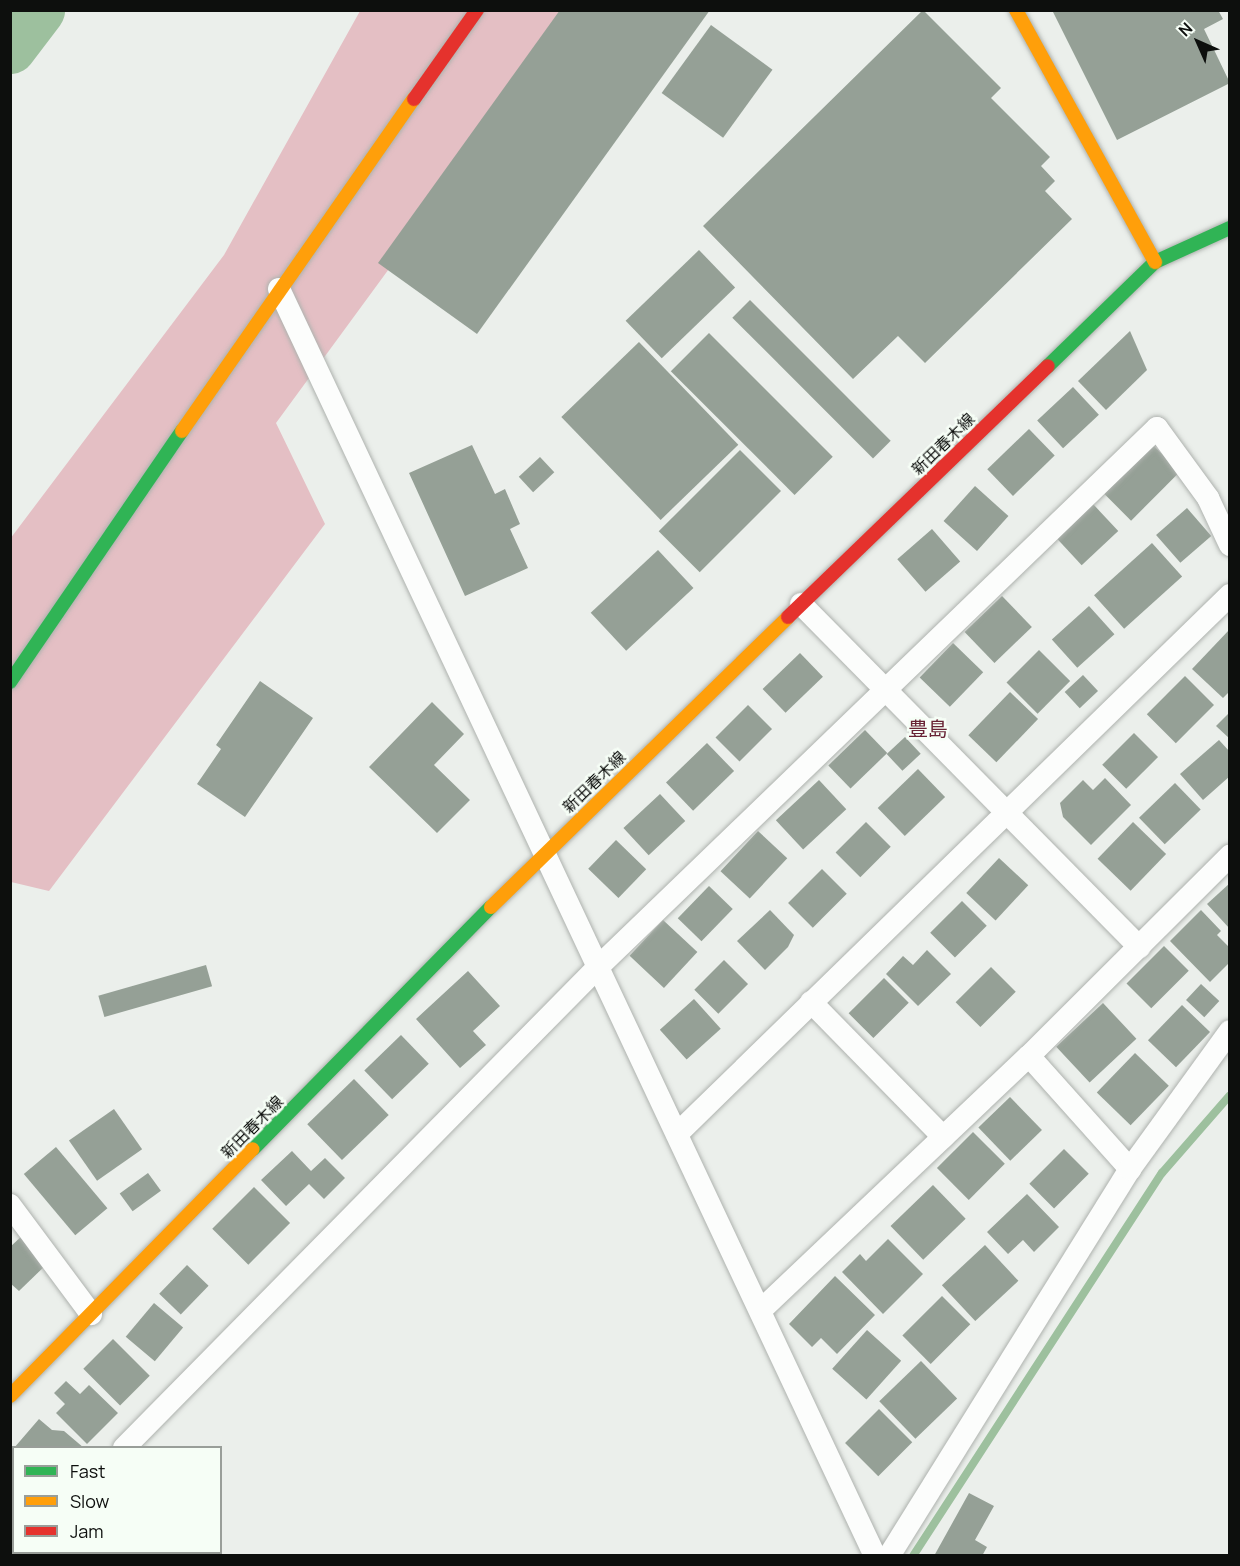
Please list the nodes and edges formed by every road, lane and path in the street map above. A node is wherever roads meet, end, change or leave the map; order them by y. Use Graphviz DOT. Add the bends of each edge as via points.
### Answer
graph roads {
  1 [pos="477,10"];
  2 [pos="1016,10"];
  3 [pos="1230,228"];
  4 [pos="1155,262"];
  5 [pos="279,289"];
  6 [pos="1230,545"];
  7 [pos="1230,595"];
  8 [pos="801,604"];
  9 [pos="10,682"];
  10 [pos="885,691"];
  11 [pos="1006,813"];
  12 [pos="542,855"];
  13 [pos="1230,856"];
  14 [pos="1139,947"];
  15 [pos="597,968"];
  16 [pos="812,1002"];
  17 [pos="1230,1031"];
  18 [pos="1029,1056"];
  19 [pos="677,1134"];
  20 [pos="944,1137"];
  21 [pos="1130,1169"];
  22 [pos="10,1205"];
  23 [pos="761,1310"];
  24 [pos="91,1314"];
  25 [pos="10,1396"];
  26 [pos="126,1446"];
  27 [pos="875,1556"];
  28 [pos="889,1556"];
  1 -- 5 [label="main road"];
  2 -- 4 [label="main road"];
  3 -- 4 [label="main road, 新田春木線"];
  4 -- 8 [label="main road, 新田春木線"];
  5 -- 9 [label="main road"];
  5 -- 12 [label="street"];
  6 -- 10 [label="street" via="1208,498 1157,428"];
  7 -- 11 [label="street"];
  8 -- 10 [label="street"];
  8 -- 12 [label="main road, 新田春木線"];
  10 -- 11 [label="street"];
  10 -- 15 [label="street"];
  11 -- 14 [label="street"];
  11 -- 16 [label="street"];
  12 -- 15 [label="street"];
  12 -- 24 [label="main road, 新田春木線"];
  13 -- 14 [label="street"];
  14 -- 18 [label="street"];
  15 -- 19 [label="street"];
  15 -- 26 [label="street"];
  16 -- 19 [label="street"];
  16 -- 20 [label="street"];
  17 -- 21 [label="street"];
  18 -- 20 [label="street"];
  18 -- 21 [label="street"];
  19 -- 23 [label="street"];
  20 -- 23 [label="street"];
  21 -- 28 [label="street"];
  22 -- 24 [label="street"];
  23 -- 27 [label="street"];
  24 -- 25 [label="main road, 新田春木線"];
}
